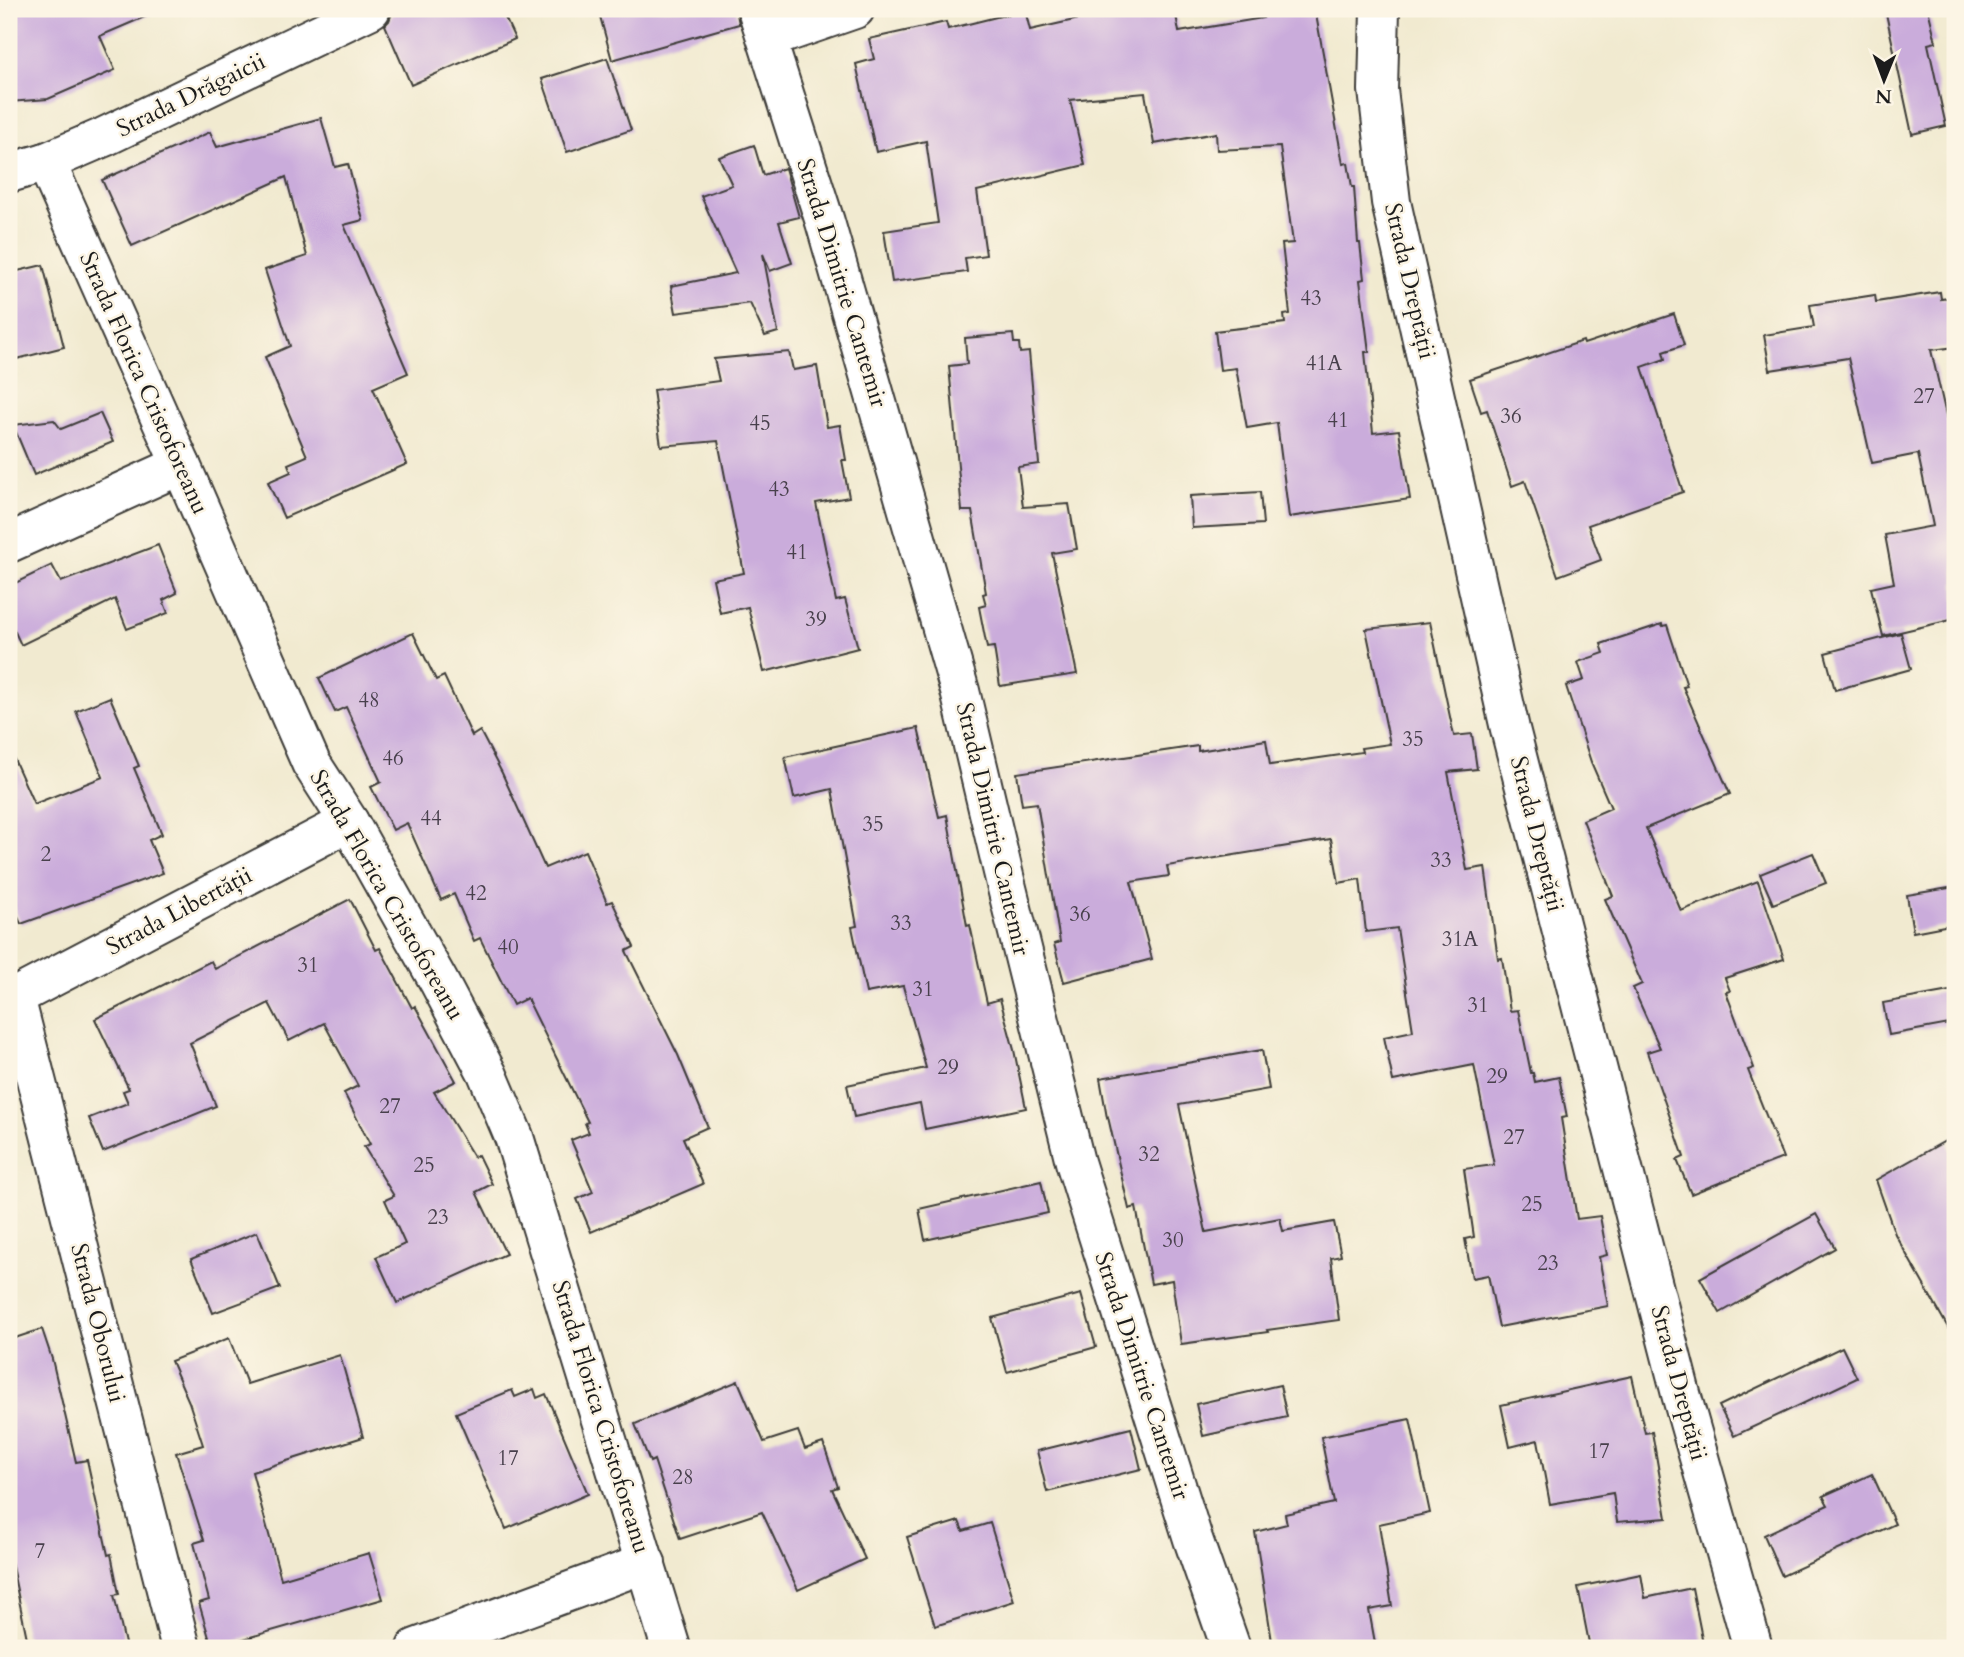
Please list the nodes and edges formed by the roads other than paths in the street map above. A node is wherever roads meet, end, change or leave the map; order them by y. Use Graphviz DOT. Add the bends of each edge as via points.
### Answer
graph roads {
  1 [pos="371,9"];
  2 [pos="855,9"];
  3 [pos="1380,9"];
  4 [pos="763,24"];
  5 [pos="46,162"];
  6 [pos="9,173"];
  7 [pos="181,465"];
  8 [pos="9,543"];
  9 [pos="349,822"];
  10 [pos="12,998"];
  11 [pos="646,1563"];
  12 [pos="181,1648"];
  13 [pos="416,1648"];
  14 [pos="671,1648"];
  15 [pos="1231,1648"];
  16 [pos="1753,1648"];
  1 -- 5 [label="street, Strada Drăgaicii"];
  2 -- 4 [label="street"];
  3 -- 16 [label="street, Strada Dreptății" via="1378,90 1391,202 1504,703 1678,1381"];
  4 -- 15 [label="street, Strada Dimitrie Cantemir" via="960,691 1075,1162"];
  5 -- 6 [label="street, Strada Drăgaicii"];
  5 -- 7 [label="street, Strada Florica Cristoforeanu"];
  7 -- 8 [label="street"];
  7 -- 9 [label="street, Strada Florica Cristoforeanu" via="311,763"];
  9 -- 10 [label="street, Strada Libertății"];
  9 -- 11 [label="street, Strada Florica Cristoforeanu" via="487,1073 514,1137"];
  10 -- 12 [label="street, Strada Oborului"];
  11 -- 13 [label="street"];
  11 -- 14 [label="street, Strada Florica Cristoforeanu"];
}
